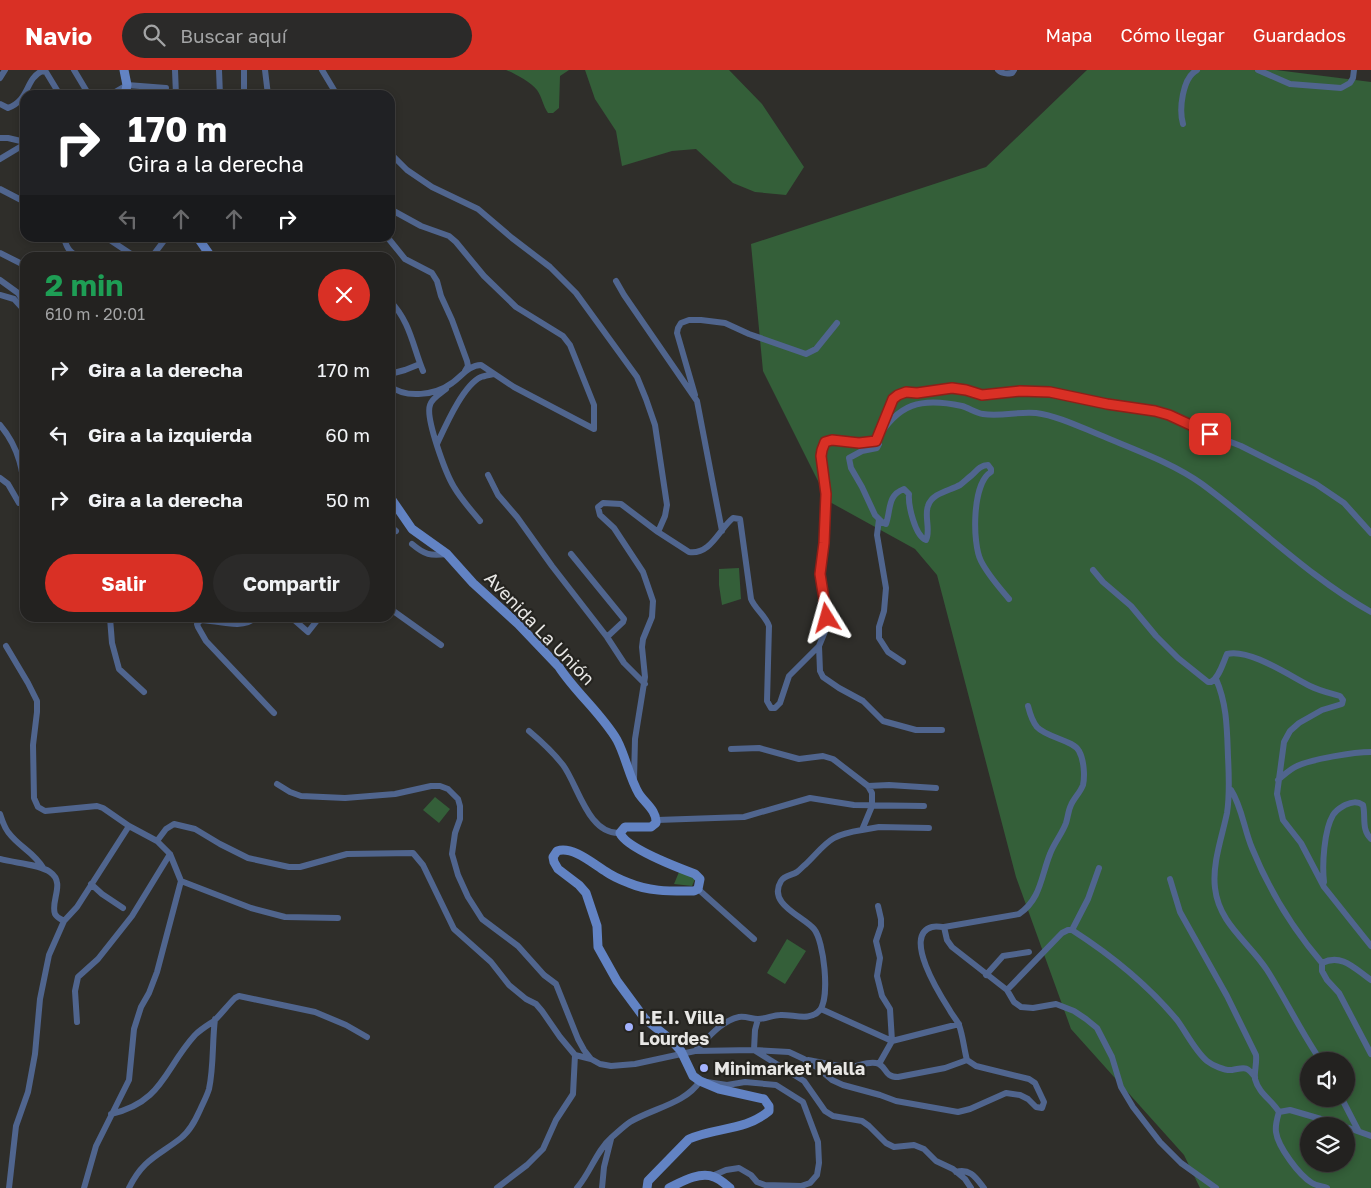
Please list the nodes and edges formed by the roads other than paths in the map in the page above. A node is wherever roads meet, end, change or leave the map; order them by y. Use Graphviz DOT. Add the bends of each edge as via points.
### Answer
graph roads {
  1 [pos="5,70"];
  2 [pos="74,70"];
  3 [pos="124,70"];
  4 [pos="175,70"];
  5 [pos="219,70"];
  6 [pos="244,70"];
  7 [pos="265,70"];
  8 [pos="322,70"];
  9 [pos="998,70"];
  10 [pos="1014,70"];
  11 [pos="1197,70"];
  12 [pos="1258,70"];
  13 [pos="1354,70"];
  14 [pos="0,78"];
  15 [pos="127,85"];
  16 [pos="166,88"];
  17 [pos="27,90"];
  18 [pos="57,90"];
  19 [pos="86,90"];
  20 [pos="118,90"];
  21 [pos="126,90"];
  22 [pos="176,90"];
  23 [pos="220,90"];
  24 [pos="244,90"];
  25 [pos="267,90"];
  26 [pos="334,90"];
  27 [pos="20,100"];
  28 [pos="0,104"];
  29 [pos="1183,124"];
  30 [pos="0,138"];
  31 [pos="20,142"];
  32 [pos="20,146"];
  33 [pos="395,158"];
  34 [pos="0,159"];
  35 [pos="0,189"];
  36 [pos="20,199"];
  37 [pos="395,212"];
  38 [pos="113,242"];
  39 [pos="391,242"];
  40 [pos="128,252"];
  41 [pos="0,253"];
  42 [pos="20,263"];
  43 [pos="0,280"];
  44 [pos="616,281"];
  45 [pos="0,295"];
  46 [pos="20,296"];
  47 [pos="20,305"];
  48 [pos="395,306"];
  49 [pos="837,324"];
  50 [pos="420,364"];
  51 [pos="423,371"];
  52 [pos="395,372"];
  53 [pos="465,372"];
  54 [pos="493,374"];
  55 [pos="451,385"];
  56 [pos="395,390"];
  57 [pos="697,401"];
  58 [pos="0,425"];
  59 [pos="878,437"];
  60 [pos="437,444"];
  61 [pos="20,464"];
  62 [pos="488,475"];
  63 [pos="0,478"];
  64 [pos="20,503"];
  65 [pos="395,504"];
  66 [pos="879,519"];
  67 [pos="480,521"];
  68 [pos="722,531"];
  69 [pos="658,532"];
  70 [pos="1371,534"];
  71 [pos="412,544"];
  72 [pos="447,554"];
  73 [pos="571,554"];
  74 [pos="1093,570"];
  75 [pos="1009,600"];
  76 [pos="395,612"];
  77 [pos="1371,612"];
  78 [pos="110,622"];
  79 [pos="199,622"];
  80 [pos="216,622"];
  81 [pos="249,622"];
  82 [pos="297,622"];
  83 [pos="316,622"];
  84 [pos="607,637"];
  85 [pos="441,645"];
  86 [pos="6,646"];
  87 [pos="819,646"];
  88 [pos="903,662"];
  89 [pos="1216,679"];
  90 [pos="645,684"];
  91 [pos="144,692"];
  92 [pos="1028,706"];
  93 [pos="274,713"];
  94 [pos="942,730"];
  95 [pos="529,732"];
  96 [pos="731,749"];
  97 [pos="1371,752"];
  98 [pos="634,781"];
  99 [pos="1278,781"];
  100 [pos="277,784"];
  101 [pos="868,786"];
  102 [pos="936,788"];
  103 [pos="1230,789"];
  104 [pos="1371,801"];
  105 [pos="1364,804"];
  106 [pos="872,806"];
  107 [pos="924,806"];
  108 [pos="0,814"];
  109 [pos="657,820"];
  110 [pos="129,826"];
  111 [pos="928,828"];
  112 [pos="862,830"];
  113 [pos="620,833"];
  114 [pos="1371,839"];
  115 [pos="157,841"];
  116 [pos="170,854"];
  117 [pos="0,859"];
  118 [pos="44,868"];
  119 [pos="1099,868"];
  120 [pos="1170,879"];
  121 [pos="181,881"];
  122 [pos="91,884"];
  123 [pos="1324,887"];
  124 [pos="698,889"];
  125 [pos="878,906"];
  126 [pos="123,908"];
  127 [pos="338,918"];
  128 [pos="64,921"];
  129 [pos="944,927"];
  130 [pos="1072,930"];
  131 [pos="754,939"];
  132 [pos="1371,946"];
  133 [pos="1029,952"];
  134 [pos="1322,963"];
  135 [pos="986,975"];
  136 [pos="1371,980"];
  137 [pos="1007,990"];
  138 [pos="821,1009"];
  139 [pos="758,1019"];
  140 [pos="215,1020"];
  141 [pos="77,1022"];
  142 [pos="959,1024"];
  143 [pos="367,1038"];
  144 [pos="892,1041"];
  145 [pos="754,1050"];
  146 [pos="695,1051"];
  147 [pos="1316,1052"];
  148 [pos="682,1054"];
  149 [pos="1371,1054"];
  150 [pos="575,1055"];
  151 [pos="591,1058"];
  152 [pos="804,1059"];
  153 [pos="966,1060"];
  154 [pos="879,1064"];
  155 [pos="1255,1077"];
  156 [pos="700,1081"];
  157 [pos="1346,1107"];
  158 [pos="1279,1112"];
  159 [pos="111,1114"];
  160 [pos="1314,1117"];
  161 [pos="1355,1129"];
  162 [pos="1358,1130"];
  163 [pos="1371,1136"];
  164 [pos="611,1138"];
  165 [pos="956,1172"];
  166 [pos="712,1176"];
  167 [pos="9,1188"];
  168 [pos="84,1188"];
  169 [pos="129,1188"];
  170 [pos="497,1188"];
  171 [pos="577,1188"];
  172 [pos="602,1188"];
  173 [pos="647,1188"];
  174 [pos="669,1188"];
  175 [pos="730,1188"];
  176 [pos="971,1188"];
  177 [pos="984,1188"];
  178 [pos="1216,1188"];
  179 [pos="1327,1188"];
  1 -- 14 [label="street"];
  2 -- 19 [label="street"];
  3 -- 15 [label="main road"];
  4 -- 22 [label="street"];
  5 -- 23 [label="street"];
  6 -- 24 [label="street"];
  7 -- 25 [label="street"];
  8 -- 26 [label="street"];
  9 -- 10 [label="street" via="1007,74"];
  11 -- 29 [label="street" via="1186,82 1181,116"];
  12 -- 13 [label="street" via="1290,84 1340,88 1354,78"];
  15 -- 16 [label="street"];
  15 -- 20 [label="street"];
  15 -- 21 [label="main road"];
  17 -- 18 [label="street" via="33,78 42,71 46,72"];
  27 -- 28 [label="street" via="8,108"];
  30 -- 31 [label="street"];
  32 -- 34 [label="street"];
  33 -- 69 [label="street" via="432,187 478,209 564,279 626,361 655,424 667,506"];
  35 -- 36 [label="street"];
  37 -- 54 [label="street" via="449,236 516,308 563,336 570,345 594,405 594,430"];
  38 -- 40 [label="street"];
  39 -- 53 [label="street" via="405,259 432,274 437,281 467,361"];
  41 -- 42 [label="street"];
  43 -- 46 [label="street"];
  44 -- 57 [label="street"];
  45 -- 47 [label="street" via="14,299"];
  48 -- 50 [label="street" via="404,320"];
  49 -- 57 [label="street" via="816,349 806,354 725,323 700,320 681,323 677,333"];
  50 -- 51 [label="street"];
  50 -- 52 [label="street"];
  53 -- 54 [label="street" via="481,364"];
  53 -- 55 [label="street"];
  54 -- 60 [label="street" via="480,378 470,387 450,414"];
  55 -- 56 [label="street" via="430,393"];
  55 -- 60 [label="street" via="429,407 430,426"];
  57 -- 68 [label="street"];
  58 -- 61 [label="street" via="13,444"];
  59 -- 66 [label="street" via="877,448 853,455 849,460"];
  59 -- 70 [label="street" via="891,404 898,395 906,392 952,388 982,395 1050,392 1155,411 1241,446 1316,484 1344,503"];
  59 -- 77 [label="street" via="907,407 941,402 980,414 1036,413 1064,421 1151,456 1201,483 1294,559"];
  59 -- 87 [label="street" via="859,443 832,440 825,442 822,450 826,494 820,574 827,618"];
  60 -- 67 [label="street" via="452,485"];
  62 -- 84 [label="street" via="498,495"];
  63 -- 64 [label="street"];
  65 -- 72 [label="main road, Avenida La Unión" via="412,529"];
  66 -- 75 [label="street" via="886,524 892,497 904,489 909,494 917,532 926,540 928,504 935,496 959,485 984,465 988,466 991,472 985,476 978,492 977,547 980,560"];
  66 -- 88 [label="street" via="877,535 886,588 879,638 888,652"];
  68 -- 69 [label="street" via="716,540 695,552"];
  68 -- 87 [label="street" via="733,518 741,521 751,599 770,626 767,701 771,708 780,703 789,676"];
  69 -- 90 [label="street" via="621,504 603,503 598,507 602,518 614,528 643,572 653,601 652,617 642,647"];
  71 -- 72 [label="street" via="431,556"];
  72 -- 98 [label="main road, Avenida La Unión" via="518,624 589,702 617,740"];
  73 -- 84 [label="street" via="624,619"];
  74 -- 89 [label="street" via="1178,658 1208,682"];
  76 -- 85 [label="street"];
  78 -- 91 [label="street" via="119,669"];
  79 -- 93 [label="street" via="198,627 206,641"];
  80 -- 81 [label="street"];
  82 -- 83 [label="street" via="308,632"];
  84 -- 90 [label="street" via="624,663"];
  86 -- 110 [label="street" via="36,701 33,745 34,798 37,805 45,811 97,806"];
  87 -- 94 [label="street" via="823,677 863,701 884,721 916,730"];
  89 -- 99 [label="street" via="1227,654 1240,653 1343,700 1339,706 1322,710 1290,731 1284,742"];
  89 -- 103 [label="street" via="1226,712"];
  90 -- 98 [label="street" via="635,739"];
  92 -- 129 [label="street" via="1038,729 1077,747 1084,776 1080,791 1070,805 1042,882 1026,910 1020,914"];
  95 -- 113 [label="street" via="548,747 564,767 594,821 607,831"];
  96 -- 101 [label="street" via="759,748 799,760 823,756 834,759"];
  97 -- 99 [label="street" via="1307,762 1296,766"];
  98 -- 109 [label="main road, Avenida La Unión" via="638,793"];
  99 -- 123 [label="street" via="1277,794 1283,820 1301,843"];
  100 -- 151 [label="street" via="301,796 345,798 395,794 431,786 448,789 460,806 452,854 468,897 482,919 518,946 556,984 578,1039"];
  101 -- 102 [label="street"];
  101 -- 106 [label="street" via="872,793"];
  103 -- 134 [label="street" via="1253,851 1283,910"];
  103 -- 147 [label="street" via="1215,874 1217,898 1226,921 1266,969"];
  104 -- 105 [label="street"];
  105 -- 114 [label="street" via="1364,826"];
  105 -- 123 [label="street" via="1350,803 1338,808 1332,816 1326,834"];
  106 -- 107 [label="street"];
  106 -- 109 [label="street" via="810,798 744,817"];
  106 -- 112 [label="street"];
  108 -- 118 [label="street" via="7,831"];
  109 -- 113 [label="main road" via="651,827 629,826"];
  110 -- 115 [label="street"];
  110 -- 122 [label="street"];
  111 -- 112 [label="street"];
  112 -- 138 [label="street" via="842,833 826,842 797,872 784,878 778,889 783,904 815,930 826,987"];
  113 -- 124 [label="main road" via="634,846 695,874 700,879"];
  115 -- 116 [label="street"];
  115 -- 150 [label="street" via="174,824 195,829 248,858 289,867 347,854 413,853 423,865 454,929 491,962 509,985 542,1011"];
  116 -- 121 [label="street"];
  116 -- 141 [label="street" via="132,916 98,959 78,977 75,991"];
  117 -- 118 [label="street"];
  118 -- 128 [label="street" via="56,878 55,913"];
  119 -- 130 [label="street"];
  120 -- 155 [label="street" via="1180,912 1256,1054"];
  121 -- 127 [label="street" via="251,908 285,917"];
  121 -- 159 [label="street" via="157,972 134,1030 129,1080"];
  122 -- 126 [label="street"];
  122 -- 128 [label="street"];
  123 -- 132 [label="street"];
  124 -- 131 [label="street"];
  124 -- 148 [label="main road" via="653,890 630,884 566,850 557,852 553,857 558,870 586,892 596,926 598,947 617,982 644,1019 670,1039"];
  125 -- 144 [label="street" via="881,926 876,940 880,958 877,976 882,996 890,1009"];
  128 -- 167 [label="street" via="49,955 28,1092 16,1126"];
  129 -- 135 [label="street" via="952,947"];
  129 -- 142 [label="street" via="932,927 922,936 923,961"];
  130 -- 137 [label="street" via="1062,933"];
  130 -- 155 [label="street" via="1143,984 1207,1061 1225,1069 1245,1068"];
  133 -- 135 [label="street" via="1003,956"];
  134 -- 136 [label="street" via="1341,959"];
  134 -- 149 [label="street" via="1322,971 1339,993"];
  135 -- 137 [label="street"];
  137 -- 178 [label="street" via="1021,1007 1056,1004 1074,1011 1096,1028 1133,1107 1181,1163"];
  138 -- 139 [label="street" via="813,1016 781,1015"];
  138 -- 144 [label="street"];
  139 -- 145 [label="street"];
  139 -- 146 [label="street" via="738,1017 730,1020"];
  140 -- 143 [label="street" via="239,996 316,1012"];
  140 -- 159 [label="street" via="196,1035 154,1093 126,1111"];
  140 -- 169 [label="street" via="209,1090 195,1122 181,1138 144,1165"];
  142 -- 144 [label="street"];
  142 -- 153 [label="street"];
  144 -- 154 [label="street"];
  145 -- 146 [label="street"];
  145 -- 152 [label="street" via="789,1052"];
  145 -- 165 [label="street" via="804,1081 825,1111 833,1116 862,1121 886,1143 894,1146 919,1146"];
  146 -- 148 [label="street"];
  148 -- 151 [label="street" via="612,1066"];
  148 -- 156 [label="main road" via="693,1076"];
  150 -- 151 [label="street"];
  150 -- 170 [label="street" via="573,1094 543,1149"];
  152 -- 153 [label="street" via="832,1080 896,1101 958,1112 1006,1092 1028,1099 1036,1107 1044,1106 1036,1084 1029,1079 976,1066"];
  152 -- 154 [label="street" via="848,1067 873,1062"];
  153 -- 154 [label="street" via="945,1068 898,1077 887,1075"];
  155 -- 158 [label="street" via="1259,1090"];
  156 -- 164 [label="street" via="690,1093 630,1122"];
  156 -- 166 [label="street" via="776,1085 803,1102 818,1142 817,1175 810,1183 801,1186 765,1185 739,1168"];
  156 -- 173 [label="main road" via="719,1089 764,1099 769,1111 748,1124 689,1139 648,1181"];
  157 -- 162 [label="street"];
  158 -- 160 [label="street" via="1290,1110"];
  158 -- 179 [label="street" via="1276,1132 1282,1147 1310,1182"];
  159 -- 168 [label="street" via="96,1146"];
  161 -- 162 [label="street"];
  162 -- 163 [label="street"];
  164 -- 171 [label="street"];
  164 -- 172 [label="street"];
  165 -- 176 [label="street"];
  165 -- 177 [label="street" via="971,1173"];
  166 -- 174 [label="main road" via="686,1179"];
  166 -- 175 [label="main road"];
}
